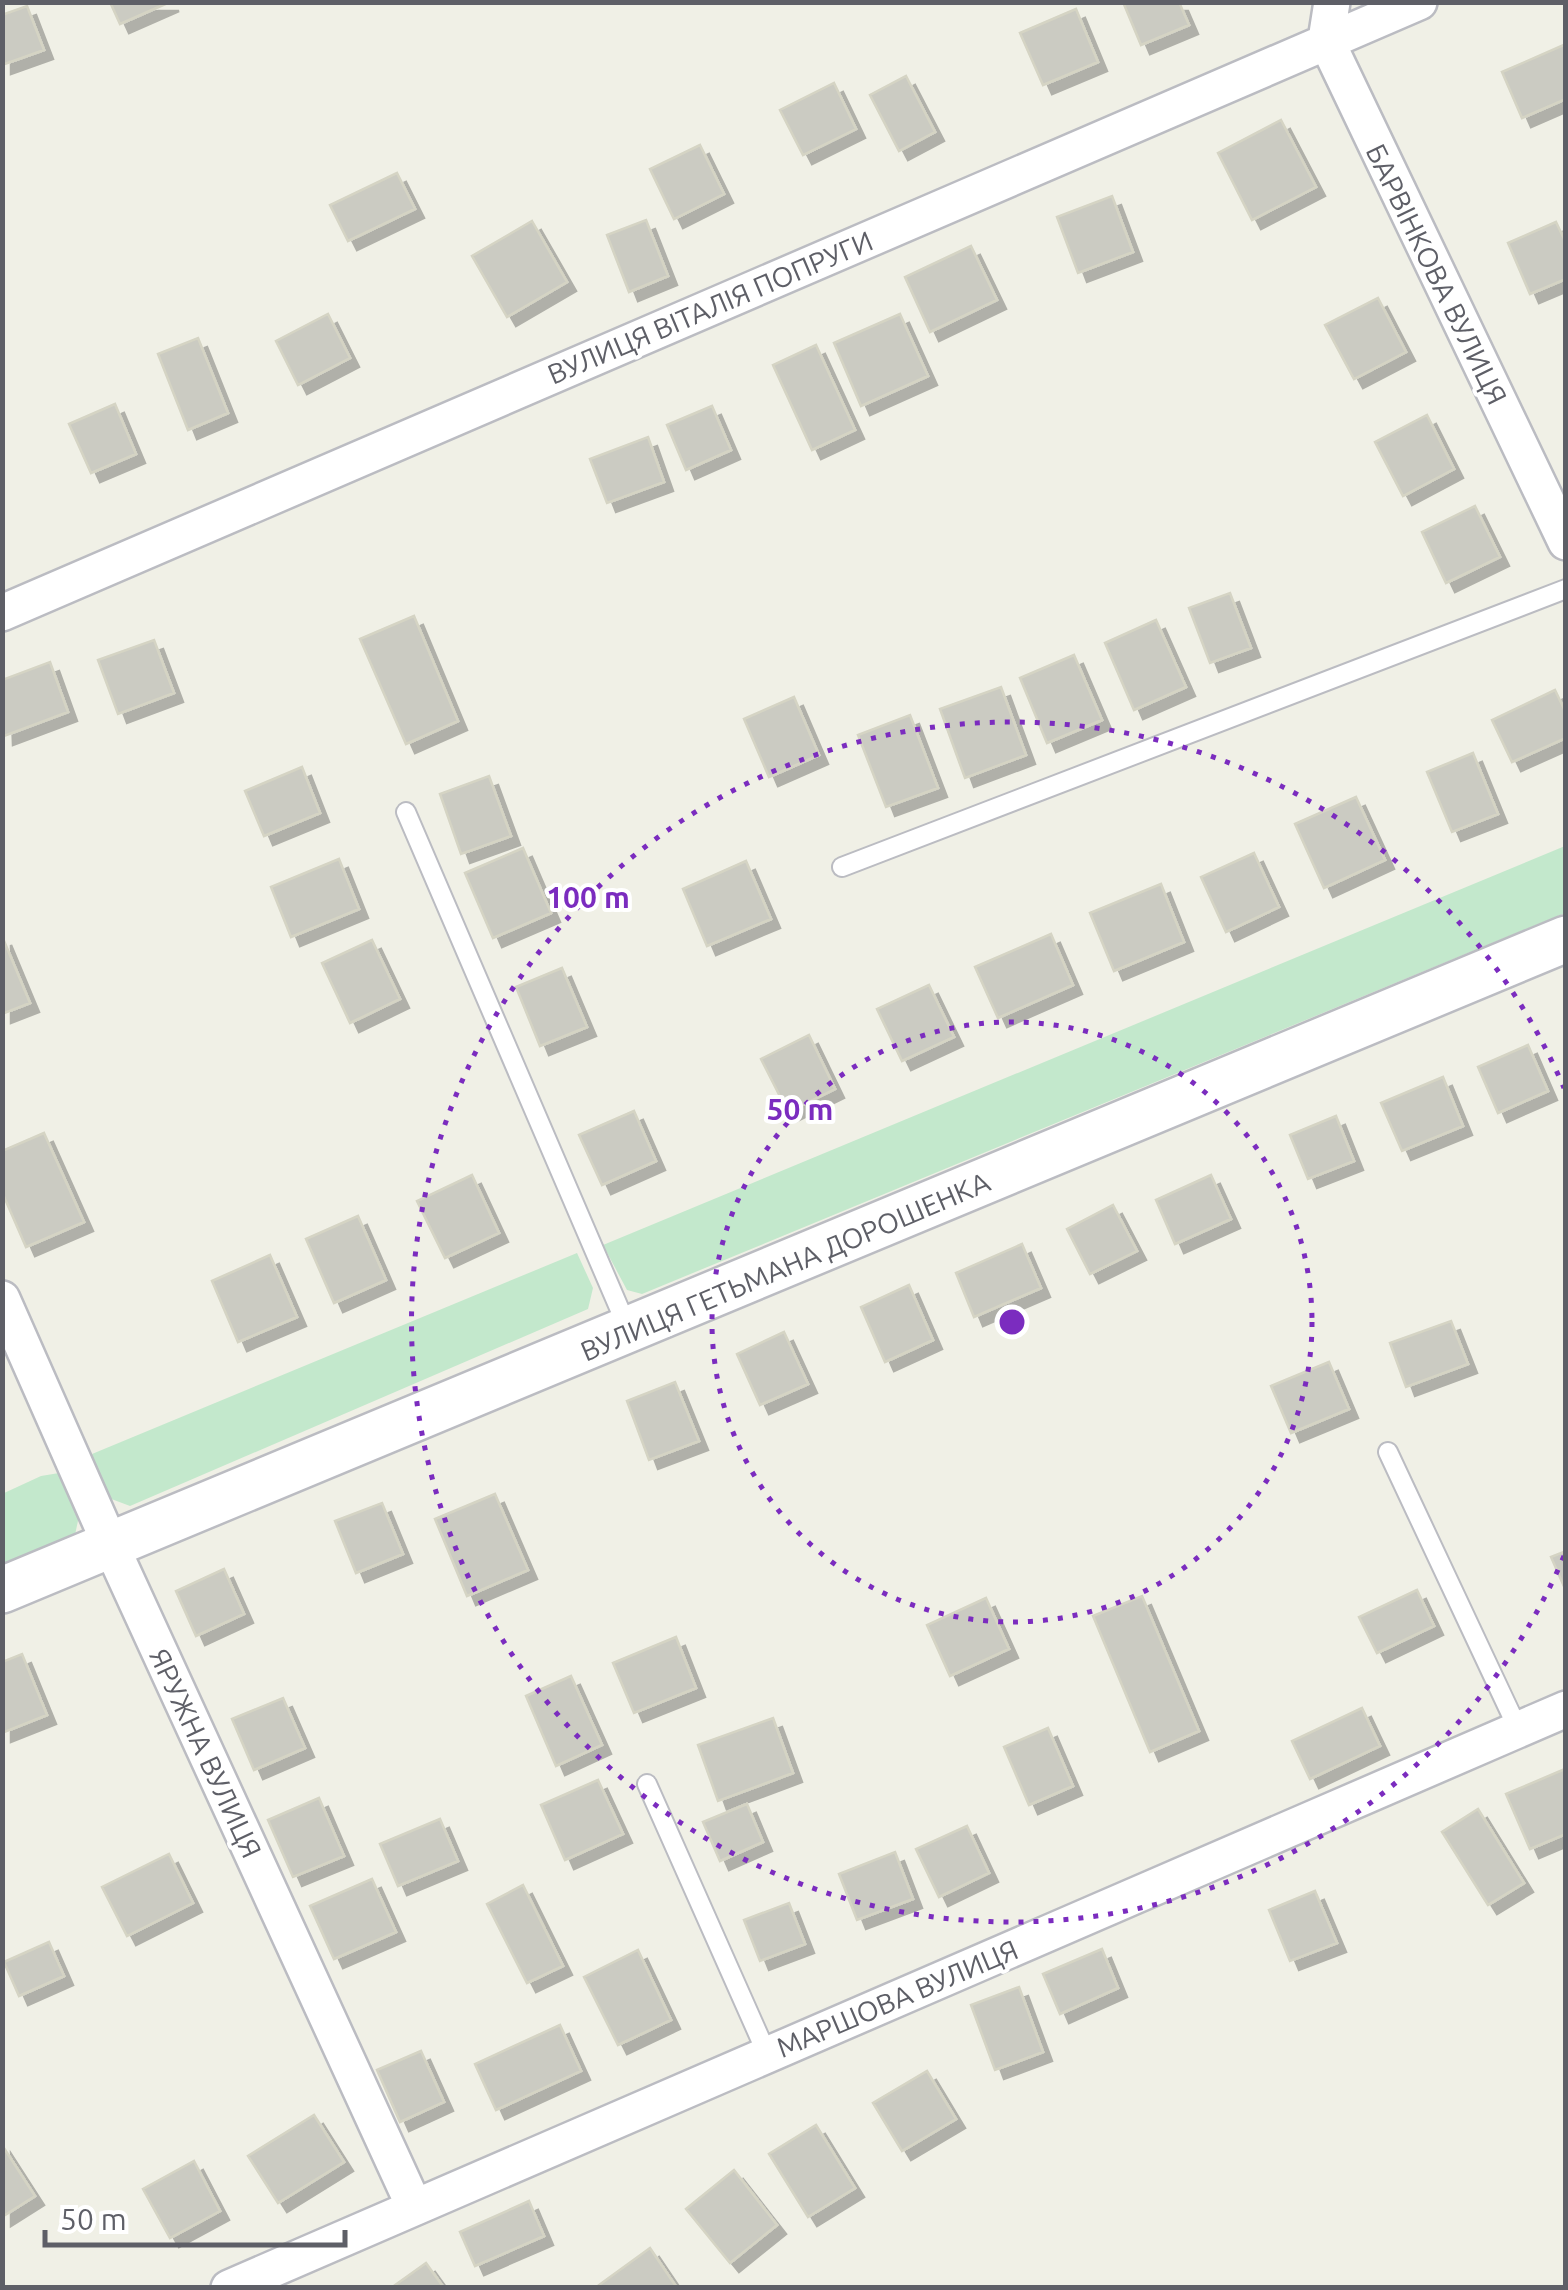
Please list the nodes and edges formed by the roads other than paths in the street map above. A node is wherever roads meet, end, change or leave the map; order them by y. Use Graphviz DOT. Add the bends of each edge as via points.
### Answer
graph roads {
  1 [pos="1332,2"];
  2 [pos="1419,2"];
  3 [pos="1326,40"];
  4 [pos="1566,542"];
  5 [pos="1566,589"];
  6 [pos="2,613"];
  7 [pos="406,812"];
  8 [pos="842,867"];
  9 [pos="1566,939"];
  10 [pos="2,1298"];
  11 [pos="629,1332"];
  12 [pos="1388,1452"];
  13 [pos="111,1546"];
  14 [pos="2,1590"];
  15 [pos="1566,1710"];
  16 [pos="1518,1729"];
  17 [pos="647,1784"];
  18 [pos="767,2054"];
  19 [pos="414,2206"];
  20 [pos="229,2288"];
  1 -- 3 [label="street"];
  2 -- 3 [label="street, ВУЛИЦЯ ВІТАЛІЯ ПОПРУГИ"];
  3 -- 4 [label="street, БАРВІНКОВА ВУЛИЦЯ"];
  3 -- 6 [label="street, ВУЛИЦЯ ВІТАЛІЯ ПОПРУГИ"];
  5 -- 8 [label="lane"];
  7 -- 11 [label="lane"];
  9 -- 11 [label="street, ВУЛИЦЯ ГЕТЬМАНА ДОРОШЕНКА"];
  10 -- 13 [label="street, ЯРУЖНА ВУЛИЦЯ"];
  11 -- 13 [label="street, ВУЛИЦЯ ГЕТЬМАНА ДОРОШЕНКА"];
  12 -- 16 [label="lane"];
  13 -- 14 [label="street, ВУЛИЦЯ ГЕТЬМАНА ДОРОШЕНКА"];
  13 -- 19 [label="street, ЯРУЖНА ВУЛИЦЯ"];
  15 -- 16 [label="street, МАРШОВА ВУЛИЦЯ"];
  16 -- 18 [label="street, МАРШОВА ВУЛИЦЯ"];
  17 -- 18 [label="lane"];
  18 -- 19 [label="street, МАРШОВА ВУЛИЦЯ"];
  19 -- 20 [label="street, МАРШОВА ВУЛИЦЯ"];
}
